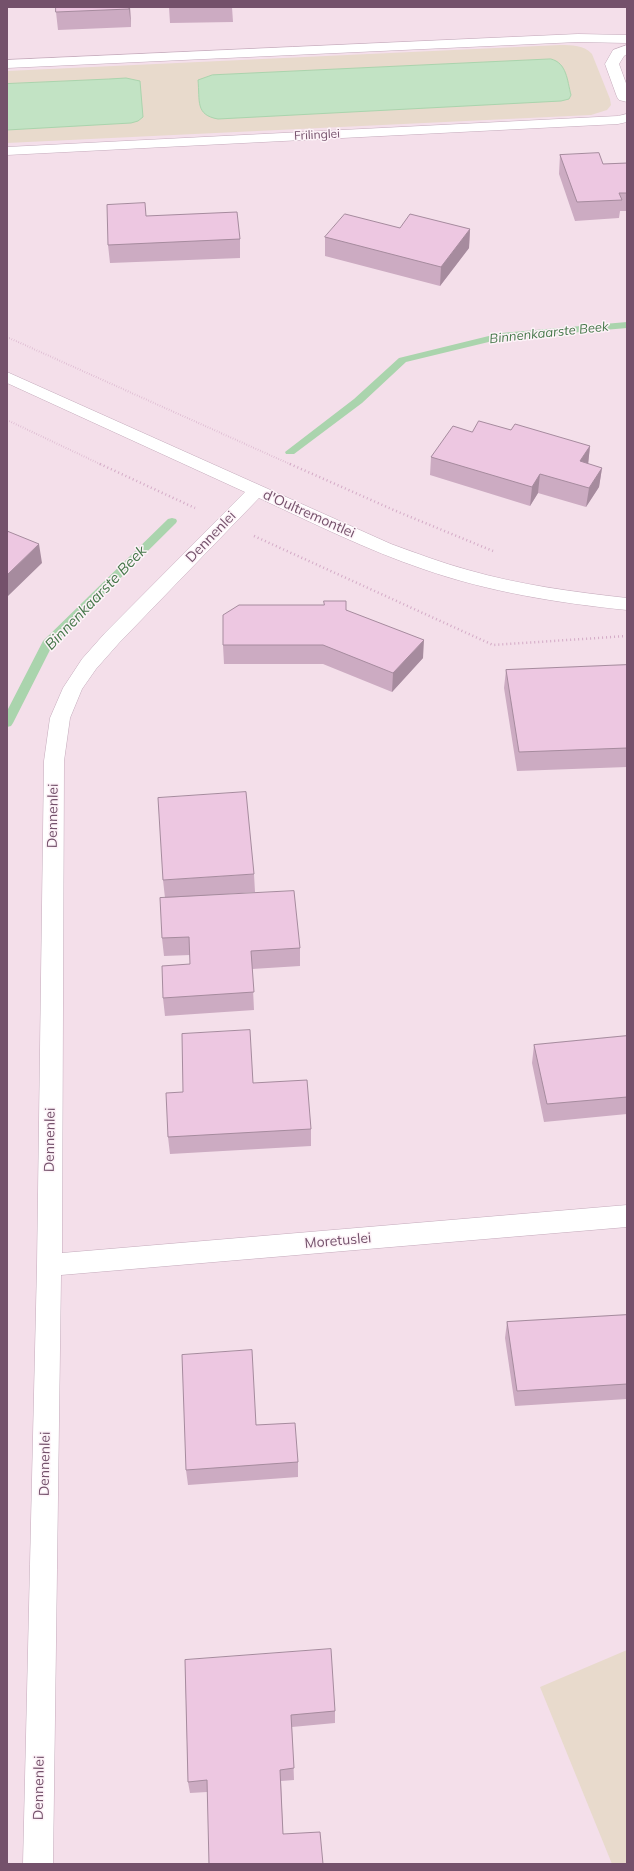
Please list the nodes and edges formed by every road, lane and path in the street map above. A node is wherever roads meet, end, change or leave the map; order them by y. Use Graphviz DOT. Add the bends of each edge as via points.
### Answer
graph roads {
  1 [pos="627,39"];
  2 [pos="627,49"];
  3 [pos="7,64"];
  4 [pos="627,98"];
  5 [pos="627,118"];
  6 [pos="7,151"];
  7 [pos="7,337"];
  8 [pos="7,377"];
  9 [pos="7,420"];
  10 [pos="256,491"];
  11 [pos="226,522"];
  12 [pos="499,553"];
  13 [pos="627,604"];
  14 [pos="627,636"];
  15 [pos="627,1216"];
  16 [pos="49,1265"];
  17 [pos="38,1864"];
  1 -- 3 [label="street" via="570,39"];
  2 -- 4 [label="street" via="618,53 612,64 624,97"];
  5 -- 6 [label="street, Frilinglei"];
  7 -- 12 [label="path" via="396,511"];
  8 -- 10 [label="street, d'Oultremontlei"];
  9 -- 11 [label="path"];
  10 -- 11 [label="street, Dennenlei"];
  10 -- 13 [label="street, d'Oultremontlei" via="384,548 442,569 571,599"];
  11 -- 14 [label="path" via="493,645"];
  11 -- 16 [label="street, Dennenlei" via="89,664 73,688 60,718 54,760"];
  15 -- 16 [label="street, Moretuslei"];
  16 -- 17 [label="street, Dennenlei"];
}
